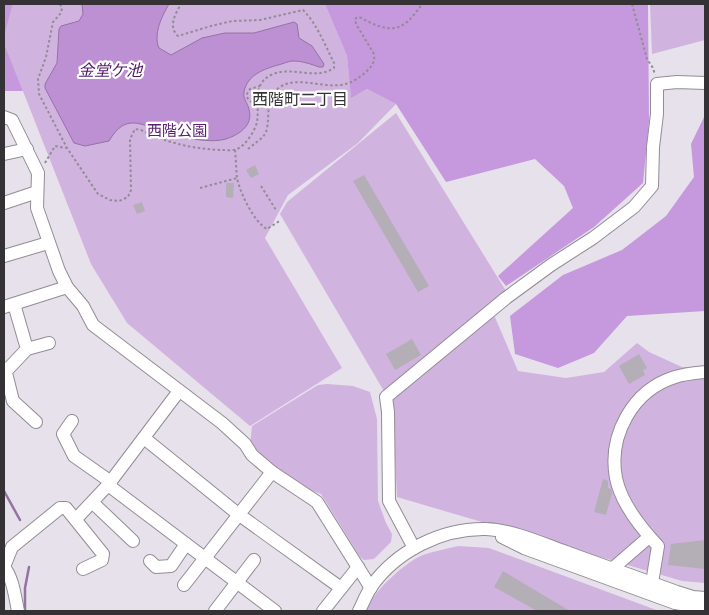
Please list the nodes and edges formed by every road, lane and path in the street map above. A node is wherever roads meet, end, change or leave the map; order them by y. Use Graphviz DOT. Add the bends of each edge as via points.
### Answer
graph roads {
  1 [pos="60,4"];
  2 [pos="181,4"];
  3 [pos="422,4"];
  4 [pos="632,4"];
  5 [pos="705,83"];
  6 [pos="657,84"];
  7 [pos="260,86"];
  8 [pos="256,104"];
  9 [pos="4,117"];
  10 [pos="67,148"];
  11 [pos="27,149"];
  12 [pos="248,149"];
  13 [pos="235,150"];
  14 [pos="4,154"];
  15 [pos="38,173"];
  16 [pos="237,178"];
  17 [pos="261,186"];
  18 [pos="200,188"];
  19 [pos="37,192"];
  20 [pos="4,203"];
  21 [pos="276,210"];
  22 [pos="281,220"];
  23 [pos="48,243"];
  24 [pos="4,256"];
  25 [pos="67,287"];
  26 [pos="9,305"];
  27 [pos="49,342"];
  28 [pos="27,349"];
  29 [pos="4,369"];
  30 [pos="705,372"];
  31 [pos="179,391"];
  32 [pos="72,421"];
  33 [pos="36,422"];
  34 [pos="144,438"];
  35 [pos="272,472"];
  36 [pos="110,484"];
  37 [pos="93,503"];
  38 [pos="238,514"];
  39 [pos="76,520"];
  40 [pos="486,529"];
  41 [pos="649,537"];
  42 [pos="132,541"];
  43 [pos="186,544"];
  44 [pos="414,548"];
  45 [pos="205,558"];
  46 [pos="254,560"];
  47 [pos="150,561"];
  48 [pos="4,567"];
  49 [pos="358,567"];
  50 [pos="612,568"];
  51 [pos="83,569"];
  52 [pos="236,582"];
  53 [pos="652,583"];
  54 [pos="184,585"];
  55 [pos="341,588"];
  56 [pos="371,588"];
  57 [pos="705,598"];
  58 [pos="705,608"];
  59 [pos="689,609"];
  60 [pos="270,610"];
  61 [pos="18,611"];
  62 [pos="215,611"];
  63 [pos="323,611"];
  64 [pos="359,611"];
  1 -- 10 [label="path" via="61,13 53,22 38,80 39,94"];
  2 -- 7 [label="path" via="172,26 178,36 232,21 260,20 303,10 309,15 334,68 312,74 286,71 272,74"];
  3 -- 12 [label="path" via="410,20 393,29 356,18 356,24 374,54 375,60 370,68 342,85 293,82 278,89 272,96 266,132"];
  4 -- 6 [label="path"];
  5 -- 6 [label="street"];
  6 -- 44 [label="street" via="652,186 634,207 506,298 386,397 389,501"];
  7 -- 8 [label="path"];
  7 -- 8 [label="path" via="250,89 246,95 250,102"];
  8 -- 13 [label="path" via="257,123 253,132"];
  9 -- 11 [label="street" via="12,120"];
  10 -- 13 [label="path" via="98,194 118,202 128,197 131,190 130,139 135,129 179,146"];
  10 -- 15 [label="path" via="55,146"];
  11 -- 14 [label="street"];
  11 -- 15 [label="street"];
  13 -- 16 [label="path"];
  15 -- 19 [label="street"];
  16 -- 18 [label="path"];
  16 -- 22 [label="path" via="245,199 262,226 267,229"];
  17 -- 21 [label="path"];
  19 -- 20 [label="street"];
  19 -- 23 [label="street" via="37,208"];
  23 -- 24 [label="street"];
  23 -- 25 [label="street"];
  25 -- 26 [label="street"];
  25 -- 31 [label="street" via="93,324"];
  26 -- 28 [label="street"];
  27 -- 28 [label="street"];
  28 -- 29 [label="street" via="9,368"];
  29 -- 33 [label="street" via="12,401"];
  30 -- 41 [label="street" via="674,377 640,397 627,414 619,435 615,455 616,478 623,498"];
  31 -- 34 [label="street"];
  31 -- 35 [label="street" via="222,423"];
  32 -- 36 [label="street" via="63,434 74,456"];
  34 -- 36 [label="street"];
  34 -- 38 [label="street"];
  35 -- 38 [label="street"];
  35 -- 49 [label="street" via="317,502"];
  36 -- 37 [label="street"];
  36 -- 43 [label="street"];
  37 -- 39 [label="street"];
  37 -- 42 [label="street"];
  38 -- 45 [label="street"];
  38 -- 55 [label="street"];
  39 -- 48 [label="street" via="66,508 60,508 12,547"];
  39 -- 51 [label="street" via="103,554 102,560"];
  40 -- 44 [label="street" via="458,531"];
  40 -- 50 [label="street" via="527,537"];
  40 -- 59 [label="street" via="524,548"];
  41 -- 50 [label="street"];
  41 -- 53 [label="street" via="658,546"];
  43 -- 45 [label="street"];
  43 -- 47 [label="street" via="171,566 156,568"];
  44 -- 56 [label="street" via="388,567"];
  45 -- 52 [label="street"];
  45 -- 54 [label="street"];
  46 -- 52 [label="street"];
  48 -- 61 [label="street"];
  49 -- 55 [label="street"];
  49 -- 56 [label="street"];
  50 -- 53 [label="street"];
  52 -- 60 [label="street"];
  52 -- 62 [label="street"];
  53 -- 57 [label="street"];
  55 -- 63 [label="street"];
  56 -- 64 [label="street"];
  58 -- 59 [label="street"];
}
